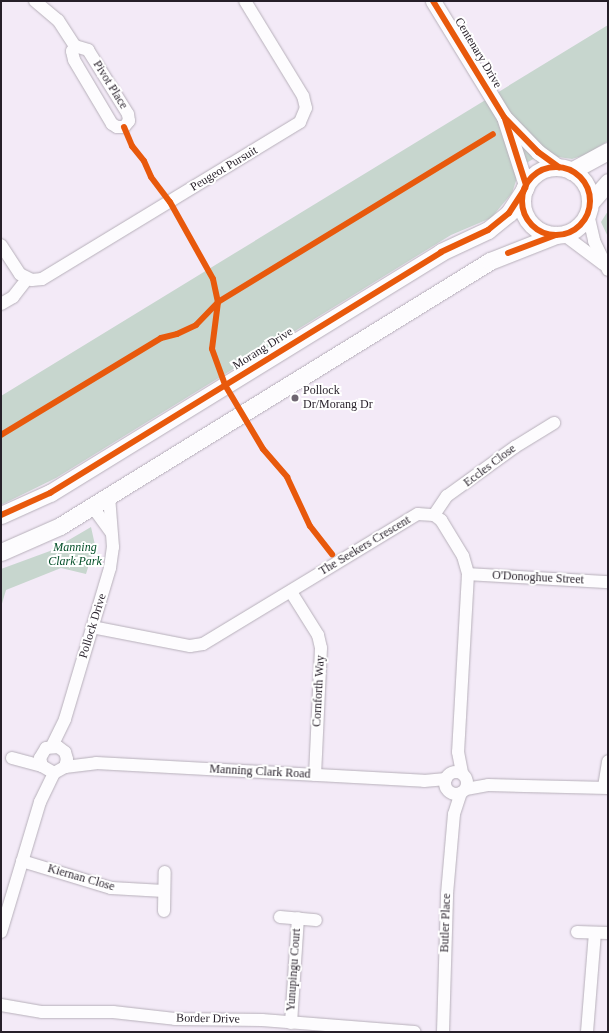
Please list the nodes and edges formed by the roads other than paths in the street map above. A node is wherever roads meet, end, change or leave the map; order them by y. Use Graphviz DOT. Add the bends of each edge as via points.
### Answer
graph roads {
  1 [pos="35,1"];
  2 [pos="245,1"];
  3 [pos="433,1"];
  4 [pos="75,46"];
  5 [pos="504,117"];
  6 [pos="608,151"];
  7 [pos="565,169"];
  8 [pos="608,182"];
  9 [pos="526,187"];
  10 [pos="589,209"];
  11 [pos="560,235"];
  12 [pos="1,244"];
  13 [pos="607,268"];
  14 [pos="27,279"];
  15 [pos="1,304"];
  16 [pos="554,423"];
  17 [pos="109,496"];
  18 [pos="92,506"];
  19 [pos="1,515"];
  20 [pos="434,515"];
  21 [pos="112,533"];
  22 [pos="1,552"];
  23 [pos="468,574"];
  24 [pos="608,582"];
  25 [pos="291,592"];
  26 [pos="92,627"];
  27 [pos="60,750"];
  28 [pos="6,757"];
  29 [pos="608,761"];
  30 [pos="96,763"];
  31 [pos="45,766"];
  32 [pos="65,767"];
  33 [pos="315,775"];
  34 [pos="456,783"];
  35 [pos="606,787"];
  36 [pos="22,861"];
  37 [pos="165,872"];
  38 [pos="164,891"];
  39 [pos="164,911"];
  40 [pos="280,917"];
  41 [pos="298,918"];
  42 [pos="316,920"];
  43 [pos="1,932"];
  44 [pos="577,932"];
  45 [pos="595,933"];
  46 [pos="608,933"];
  47 [pos="1,1005"];
  48 [pos="291,1023"];
  49 [pos="415,1032"];
  50 [pos="443,1032"];
  51 [pos="588,1032"];
  1 -- 4 [label="street, Pivot Place" via="58,20"];
  2 -- 14 [label="street, Peugeot Pursuit" via="303,96 306,108 300,122 48,277"];
  3 -- 5 [label="street, Centenary Drive"];
  4 -- 4 [label="street, Pivot Place" via="72,51 74,60 112,124 124,127 129,118 126,109 88,50"];
  5 -- 7 [label="street, Centenary Drive" via="538,152"];
  5 -- 9 [label="street, Centenary Drive"];
  6 -- 7 [label="main road"];
  7 -- 9 [label="main road" via="540,171"];
  7 -- 10 [label="main road" via="586,184"];
  8 -- 10 [label="main road"];
  9 -- 11 [label="main road" via="522,199 528,220 545,233"];
  9 -- 19 [label="main road, Morang Drive" via="509,213 488,230 441,252 50,493"];
  10 -- 11 [label="main road" via="582,223"];
  10 -- 13 [label="street" via="591,232"];
  11 -- 13 [label="street"];
  11 -- 17 [label="main road" via="490,262"];
  12 -- 14 [label="street" via="17,270"];
  14 -- 15 [label="street" via="13,297"];
  16 -- 20 [label="street, Eccles Close" via="515,447 447,496"];
  17 -- 18 [label="main road"];
  17 -- 21 [label="street, Pollock Drive"];
  18 -- 21 [label="street"];
  18 -- 22 [label="main road" via="42,535"];
  20 -- 23 [label="street" via="440,520 463,556"];
  20 -- 25 [label="street, The Seekers Crescent" via="418,514"];
  21 -- 26 [label="street, Pollock Drive" via="110,568"];
  23 -- 24 [label="street, O'Donoghue Street"];
  23 -- 34 [label="street"];
  25 -- 26 [label="street, The Seekers Crescent" via="213,639 196,646 134,637"];
  25 -- 33 [label="street, Cornforth Way" via="318,635 321,648"];
  26 -- 27 [label="street, Pollock Drive" via="65,719"];
  27 -- 30 [label="street, Manning Clark Road"];
  27 -- 31 [label="street"];
  27 -- 32 [label="street"];
  28 -- 31 [label="street"];
  29 -- 35 [label="street"];
  30 -- 32 [label="street, Manning Clark Road"];
  30 -- 33 [label="street, Manning Clark Road"];
  31 -- 32 [label="street"];
  31 -- 36 [label="street" via="40,802"];
  33 -- 34 [label="street, Manning Clark Road"];
  34 -- 35 [label="street, Manning Clark Road"];
  34 -- 50 [label="street, Butler Place" via="447,894"];
  36 -- 38 [label="street, Kiernan Close" via="111,888"];
  36 -- 43 [label="street"];
  37 -- 38 [label="street"];
  38 -- 39 [label="street"];
  40 -- 41 [label="street"];
  41 -- 42 [label="street"];
  41 -- 48 [label="street, Yunupingu Court"];
  44 -- 45 [label="street"];
  45 -- 46 [label="street"];
  45 -- 51 [label="street"];
  47 -- 48 [label="street, Border Drive" via="42,1012 113,1012 186,1020"];
  48 -- 49 [label="street, Border Drive"];
}
